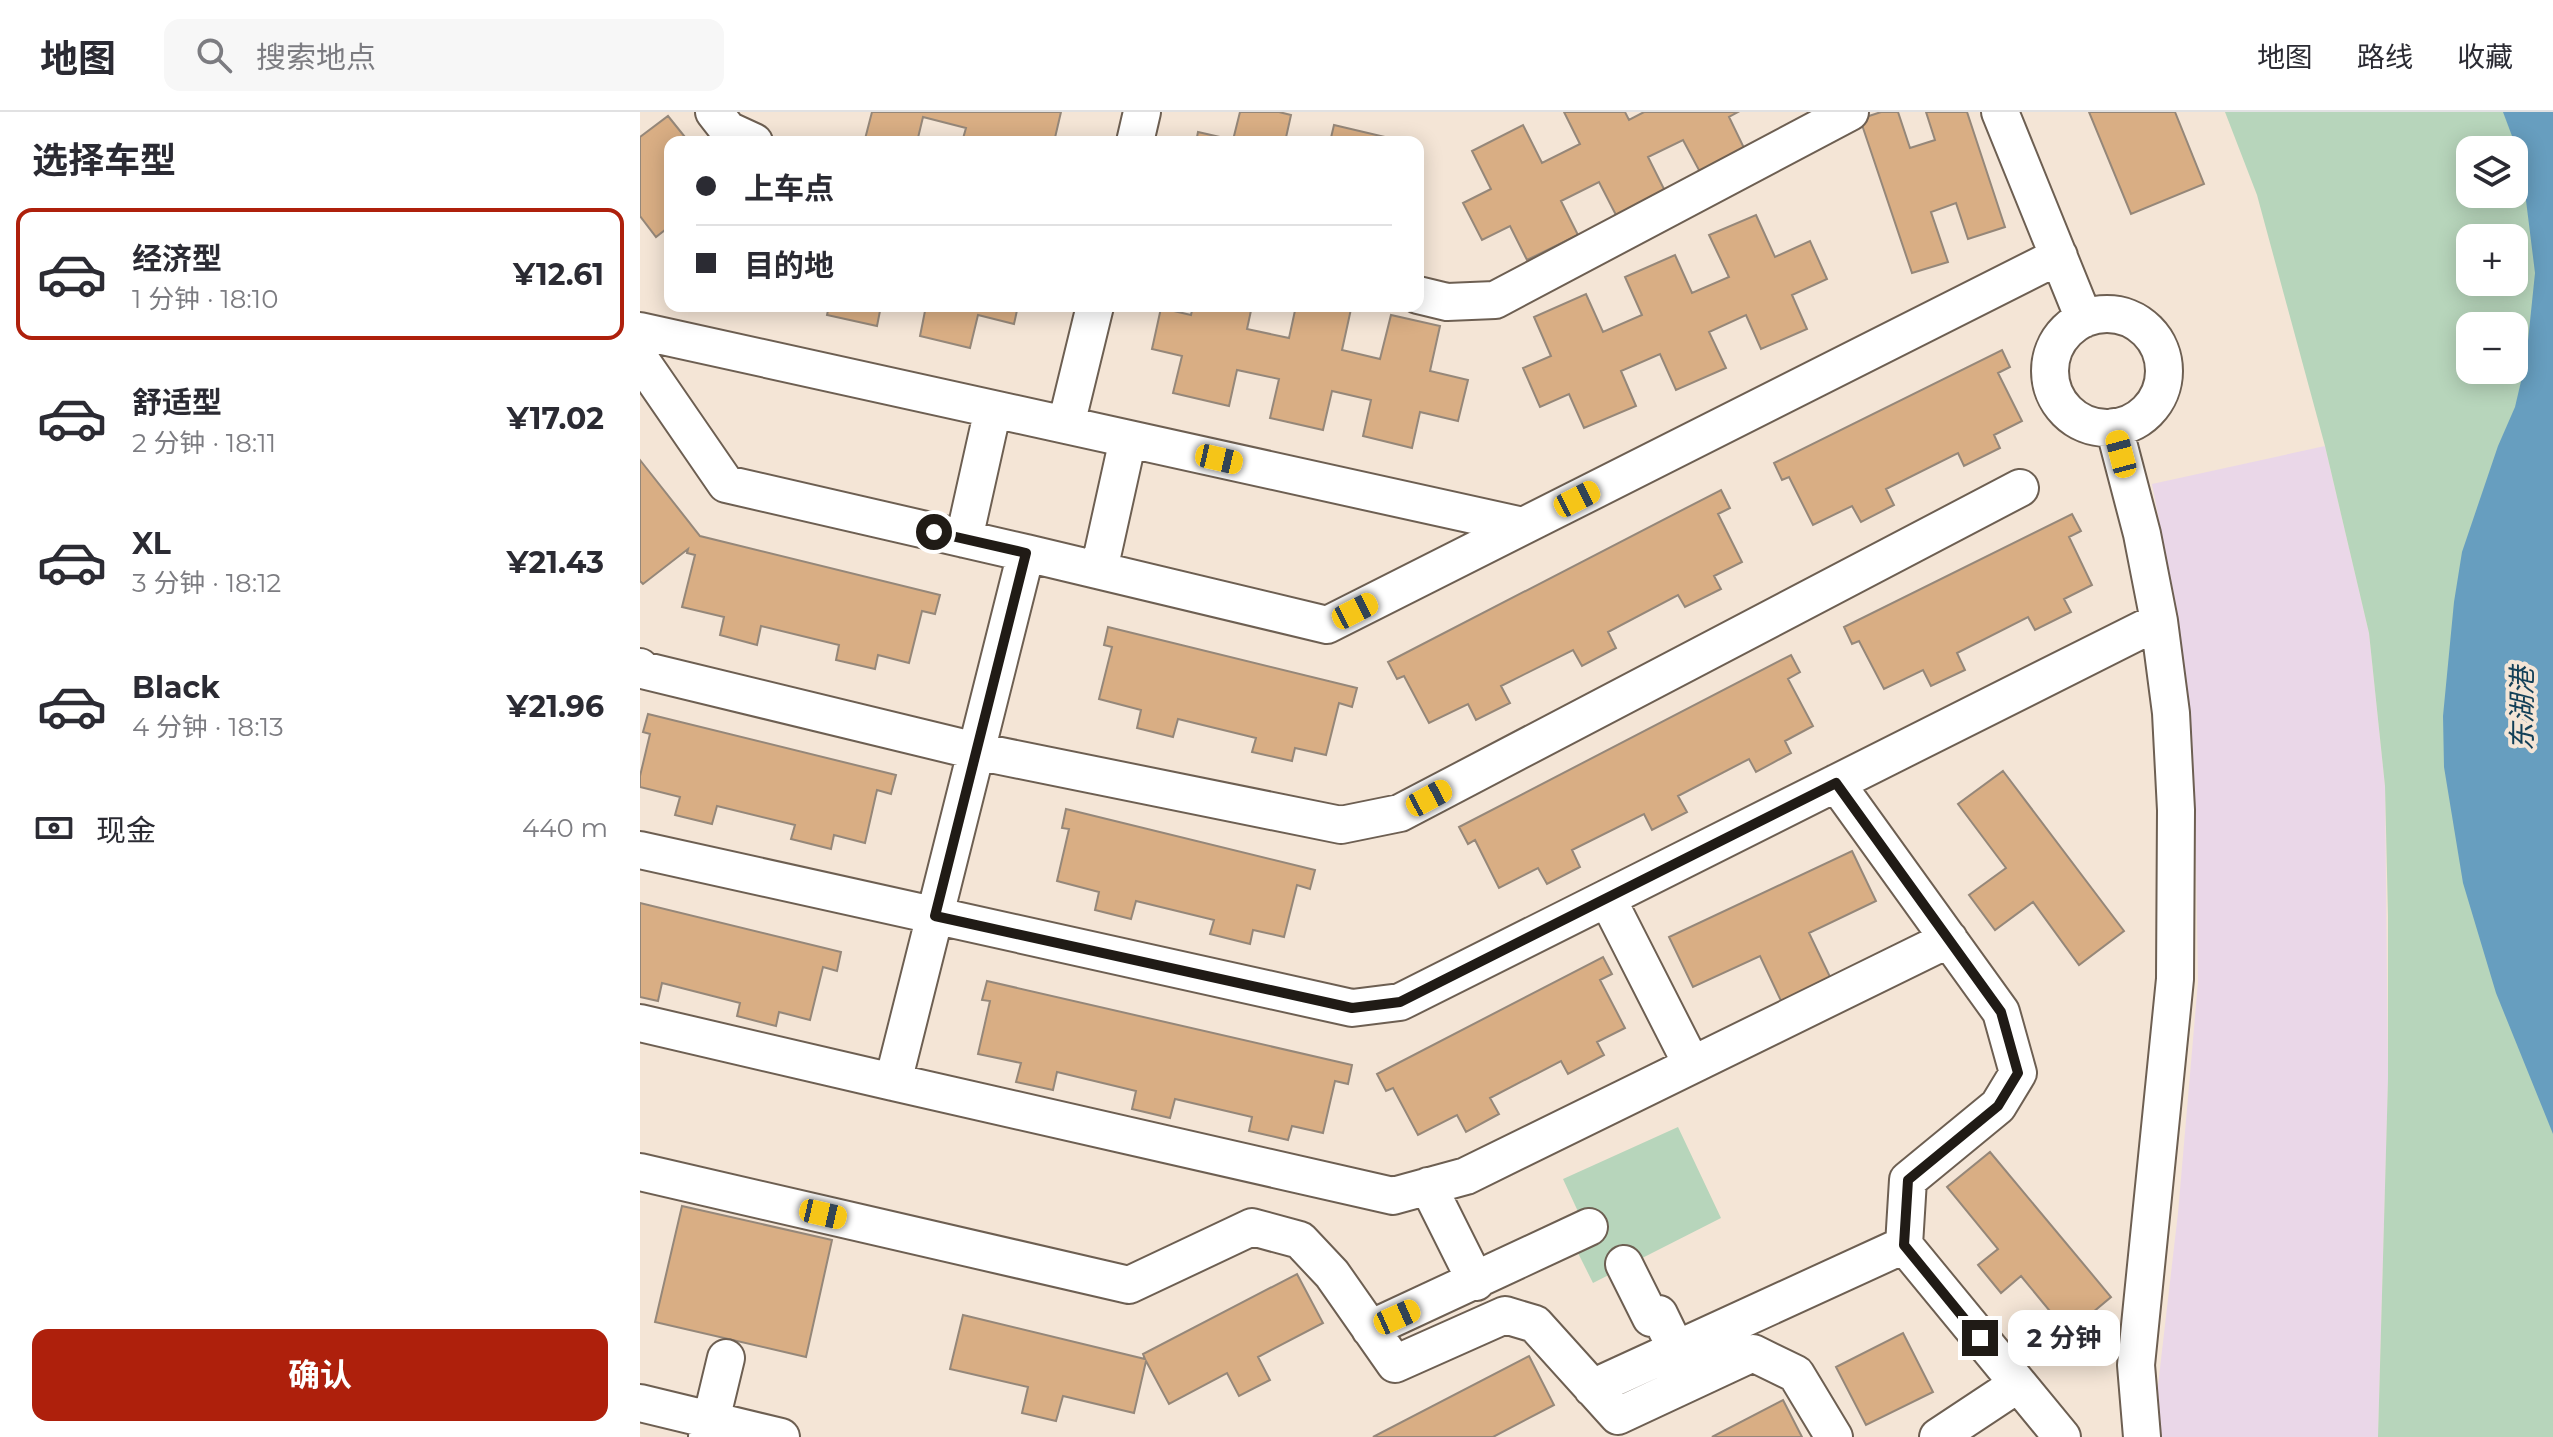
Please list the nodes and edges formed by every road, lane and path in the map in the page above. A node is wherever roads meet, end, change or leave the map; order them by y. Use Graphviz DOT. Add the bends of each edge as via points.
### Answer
graph roads {
  1 [pos="714,112"];
  2 [pos="1142,112"];
  3 [pos="1850,112"];
  4 [pos="2000,112"];
  5 [pos="741,136"];
  6 [pos="1136,136"];
  7 [pos="2059,256"];
  8 [pos="1424,296"];
  9 [pos="1094,312"];
  10 [pos="2084,319"];
  11 [pos="640,331"];
  12 [pos="640,359"];
  13 [pos="993,409"];
  14 [pos="1066,425"];
  15 [pos="2114,427"];
  16 [pos="1128,439"];
  17 [pos="2020,488"];
  18 [pos="1523,526"];
  19 [pos="964,539"];
  20 [pos="1026,553"];
  21 [pos="1099,570"];
  22 [pos="2159,621"];
  23 [pos="640,667"];
  24 [pos="976,751"];
  25 [pos="1836,783"];
  26 [pos="640,850"];
  27 [pos="1607,898"];
  28 [pos="935,916"];
  29 [pos="1949,939"];
  30 [pos="640,1023"];
  31 [pos="1692,1065"];
  32 [pos="893,1082"];
  33 [pos="640,1172"];
  34 [pos="1428,1186"];
  35 [pos="1589,1227"];
  36 [pos="1904,1245"];
  37 [pos="1624,1264"];
  38 [pos="1476,1282"];
  39 [pos="1370,1329"];
  40 [pos="1676,1349"];
  41 [pos="726,1358"];
  42 [pos="2018,1384"];
  43 [pos="1592,1388"];
  44 [pos="640,1403"];
  45 [pos="709,1429"];
  46 [pos="781,1437"];
  47 [pos="1834,1437"];
  48 [pos="1938,1437"];
  49 [pos="2062,1437"];
  50 [pos="2142,1437"];
  1 -- 5 [label="street" via="728,130"];
  2 -- 6 [label="street"];
  3 -- 8 [label="street" via="1495,300 1447,302"];
  4 -- 7 [label="street"];
  7 -- 10 [label="street"];
  7 -- 18 [label="street"];
  9 -- 14 [label="street"];
  10 -- 15 [label="street" via="2059,339 2051,386 2058,401 2082,422"];
  10 -- 15 [label="street" via="2116,315 2132,320 2151,335 2162,356 2164,372 2154,403 2143,415"];
  11 -- 13 [label="street"];
  12 -- 19 [label="street" via="726,484"];
  13 -- 14 [label="street"];
  13 -- 19 [label="street"];
  14 -- 16 [label="street"];
  15 -- 22 [label="street"];
  16 -- 18 [label="street"];
  16 -- 21 [label="street"];
  17 -- 24 [label="street" via="1400,813 1341,825"];
  18 -- 21 [label="street" via="1327,625"];
  19 -- 20 [label="street"];
  20 -- 21 [label="street"];
  20 -- 24 [label="street"];
  22 -- 25 [label="street"];
  22 -- 50 [label="street" via="2176,810 2175,979 2136,1365"];
  23 -- 24 [label="street"];
  24 -- 28 [label="street"];
  25 -- 27 [label="street"];
  25 -- 29 [label="street"];
  26 -- 28 [label="street"];
  27 -- 28 [label="street" via="1400,1002 1352,1008"];
  27 -- 31 [label="street"];
  28 -- 32 [label="street"];
  29 -- 31 [label="street"];
  29 -- 36 [label="street" via="2001,1012 2018,1073 1998,1106 1908,1180"];
  30 -- 32 [label="street"];
  31 -- 34 [label="street" via="1466,1176"];
  32 -- 34 [label="street" via="1393,1196"];
  33 -- 39 [label="street" via="1129,1285 1252,1227 1300,1240 1332,1274"];
  34 -- 38 [label="street"];
  35 -- 38 [label="street"];
  36 -- 40 [label="street"];
  36 -- 42 [label="street"];
  37 -- 40 [label="street" via="1651,1318 1659,1314"];
  38 -- 39 [label="street"];
  39 -- 43 [label="street" via="1395,1364 1505,1315 1535,1324"];
  40 -- 43 [label="street"];
  41 -- 45 [label="street"];
  42 -- 48 [label="street"];
  42 -- 49 [label="street"];
  43 -- 47 [label="street" via="1618,1416 1753,1353 1796,1374"];
  44 -- 45 [label="street"];
  45 -- 46 [label="street"];
}
